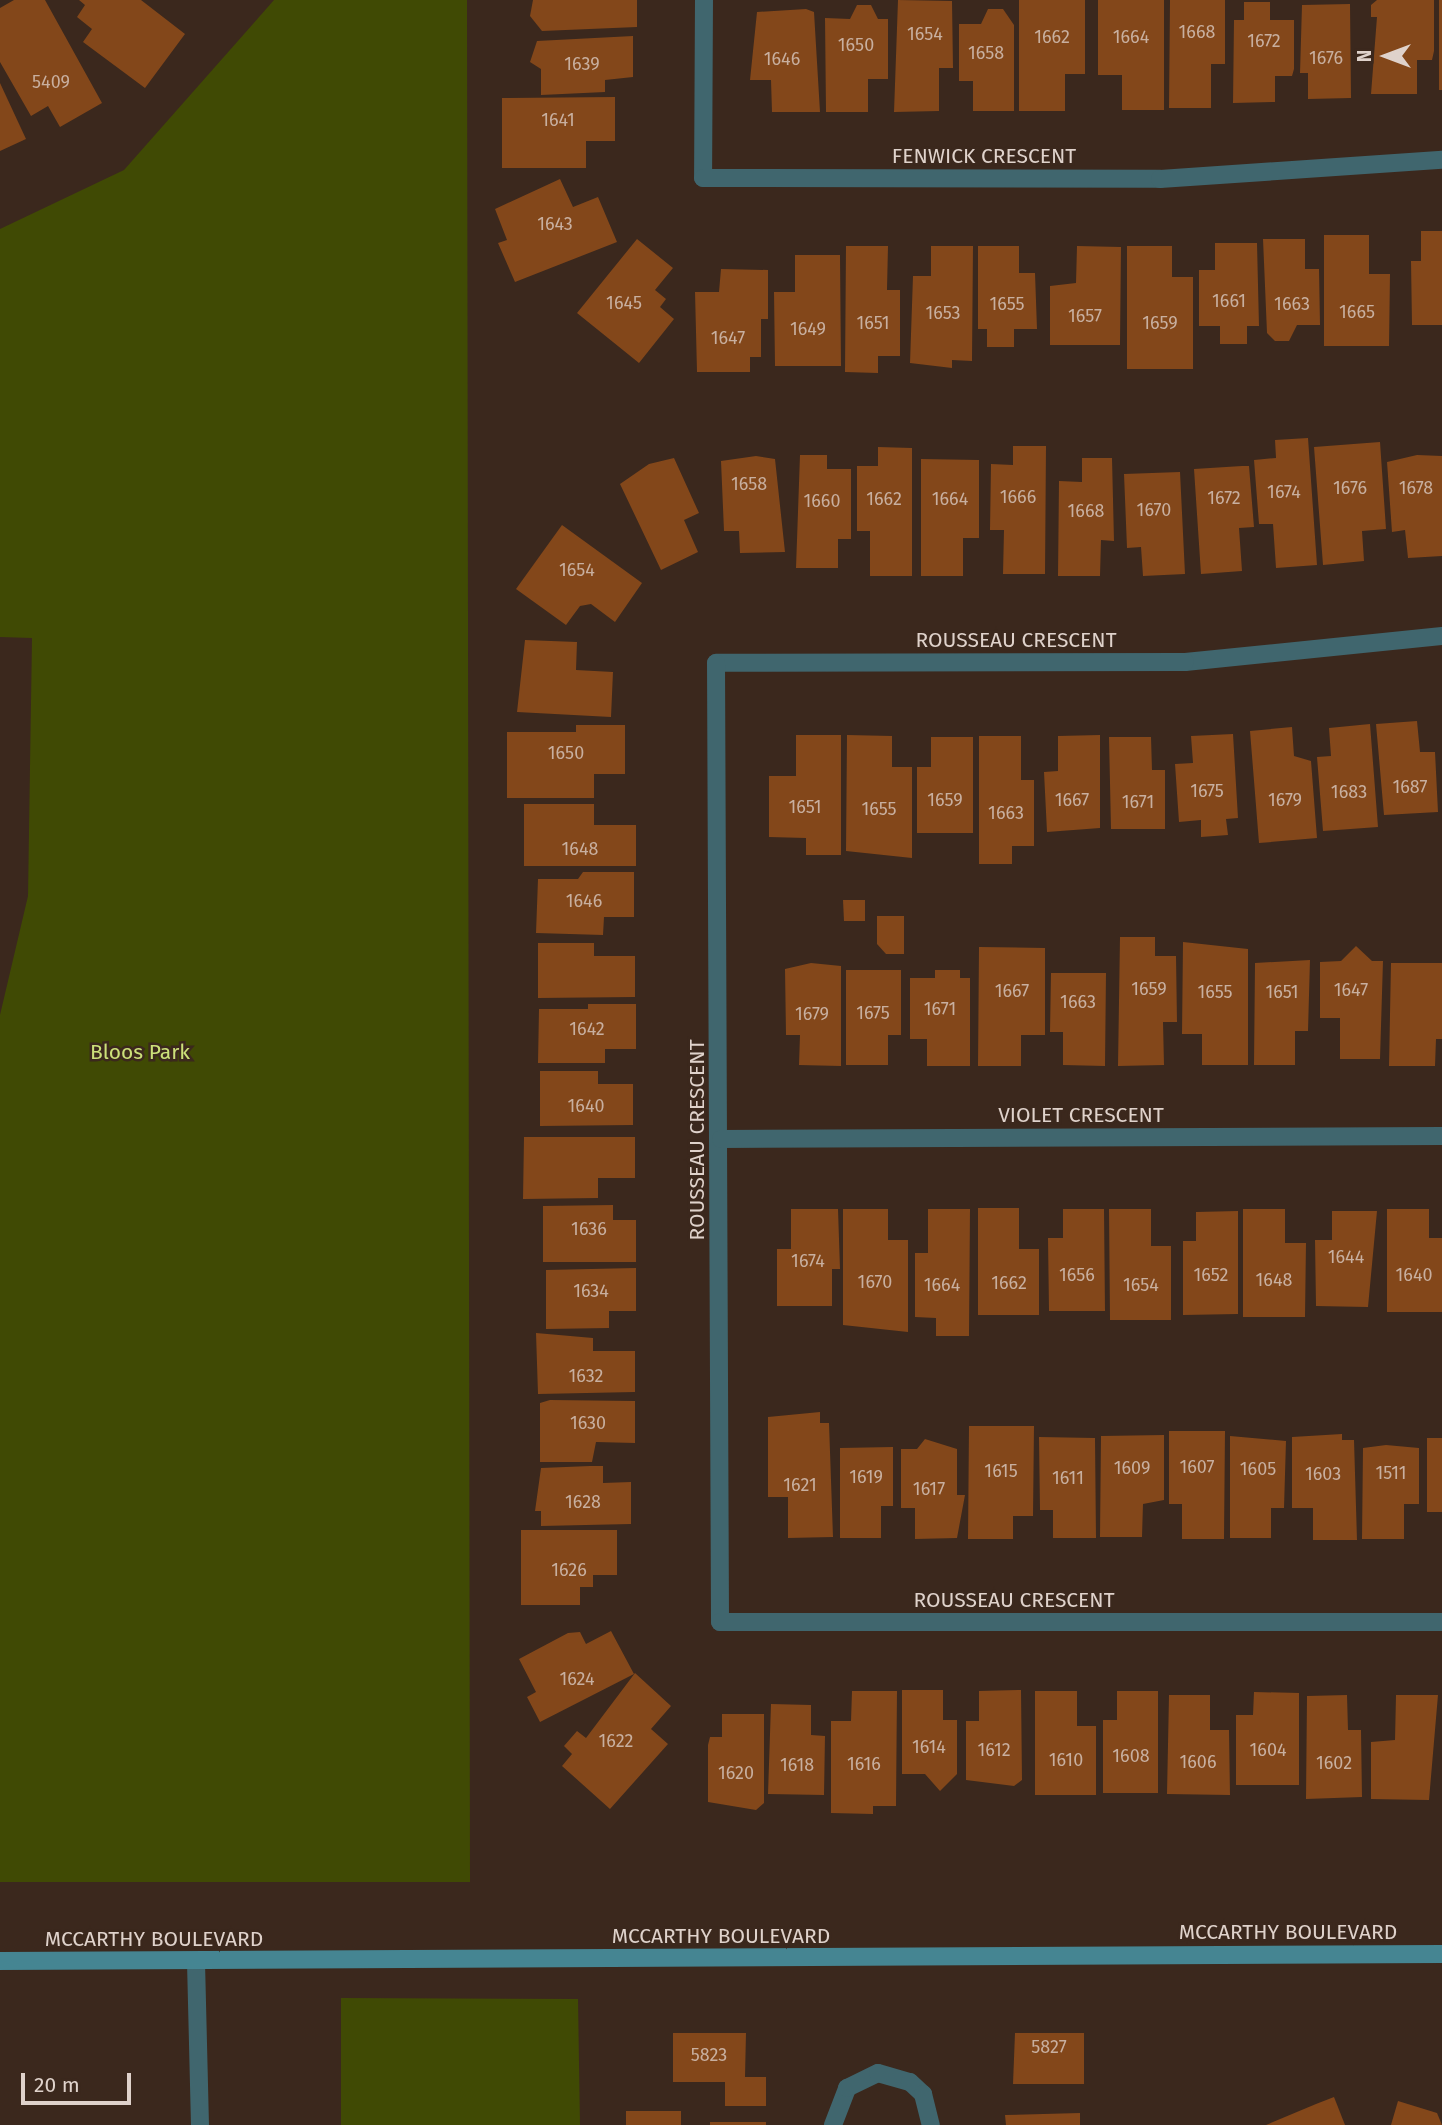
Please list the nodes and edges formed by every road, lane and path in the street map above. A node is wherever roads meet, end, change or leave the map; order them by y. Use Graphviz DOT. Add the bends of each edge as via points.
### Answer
graph roads {
  1 [pos="704,0"];
  2 [pos="1442,160"];
  3 [pos="1442,636"];
  4 [pos="1442,1136"];
  5 [pos="721,1139"];
  6 [pos="1442,1622"];
  7 [pos="1442,1954"];
  8 [pos="0,1961"];
  9 [pos="196,1962"];
  10 [pos="200,2125"];
  11 [pos="833,2125"];
  12 [pos="931,2125"];
  1 -- 2 [label="street, FENWICK CRESCENT" via="703,178 1160,179"];
  3 -- 5 [label="street, ROUSSEAU CRESCENT" via="1185,662 716,663"];
  4 -- 5 [label="street, VIOLET CRESCENT"];
  5 -- 6 [label="street, ROUSSEAU CRESCENT" via="720,1622"];
  7 -- 9 [label="main road, MCCARTHY BOULEVARD"];
  8 -- 9 [label="main road, MCCARTHY BOULEVARD"];
  9 -- 10 [label="street"];
  11 -- 12 [label="street" via="847,2088 878,2073 910,2082 923,2094"];
}
